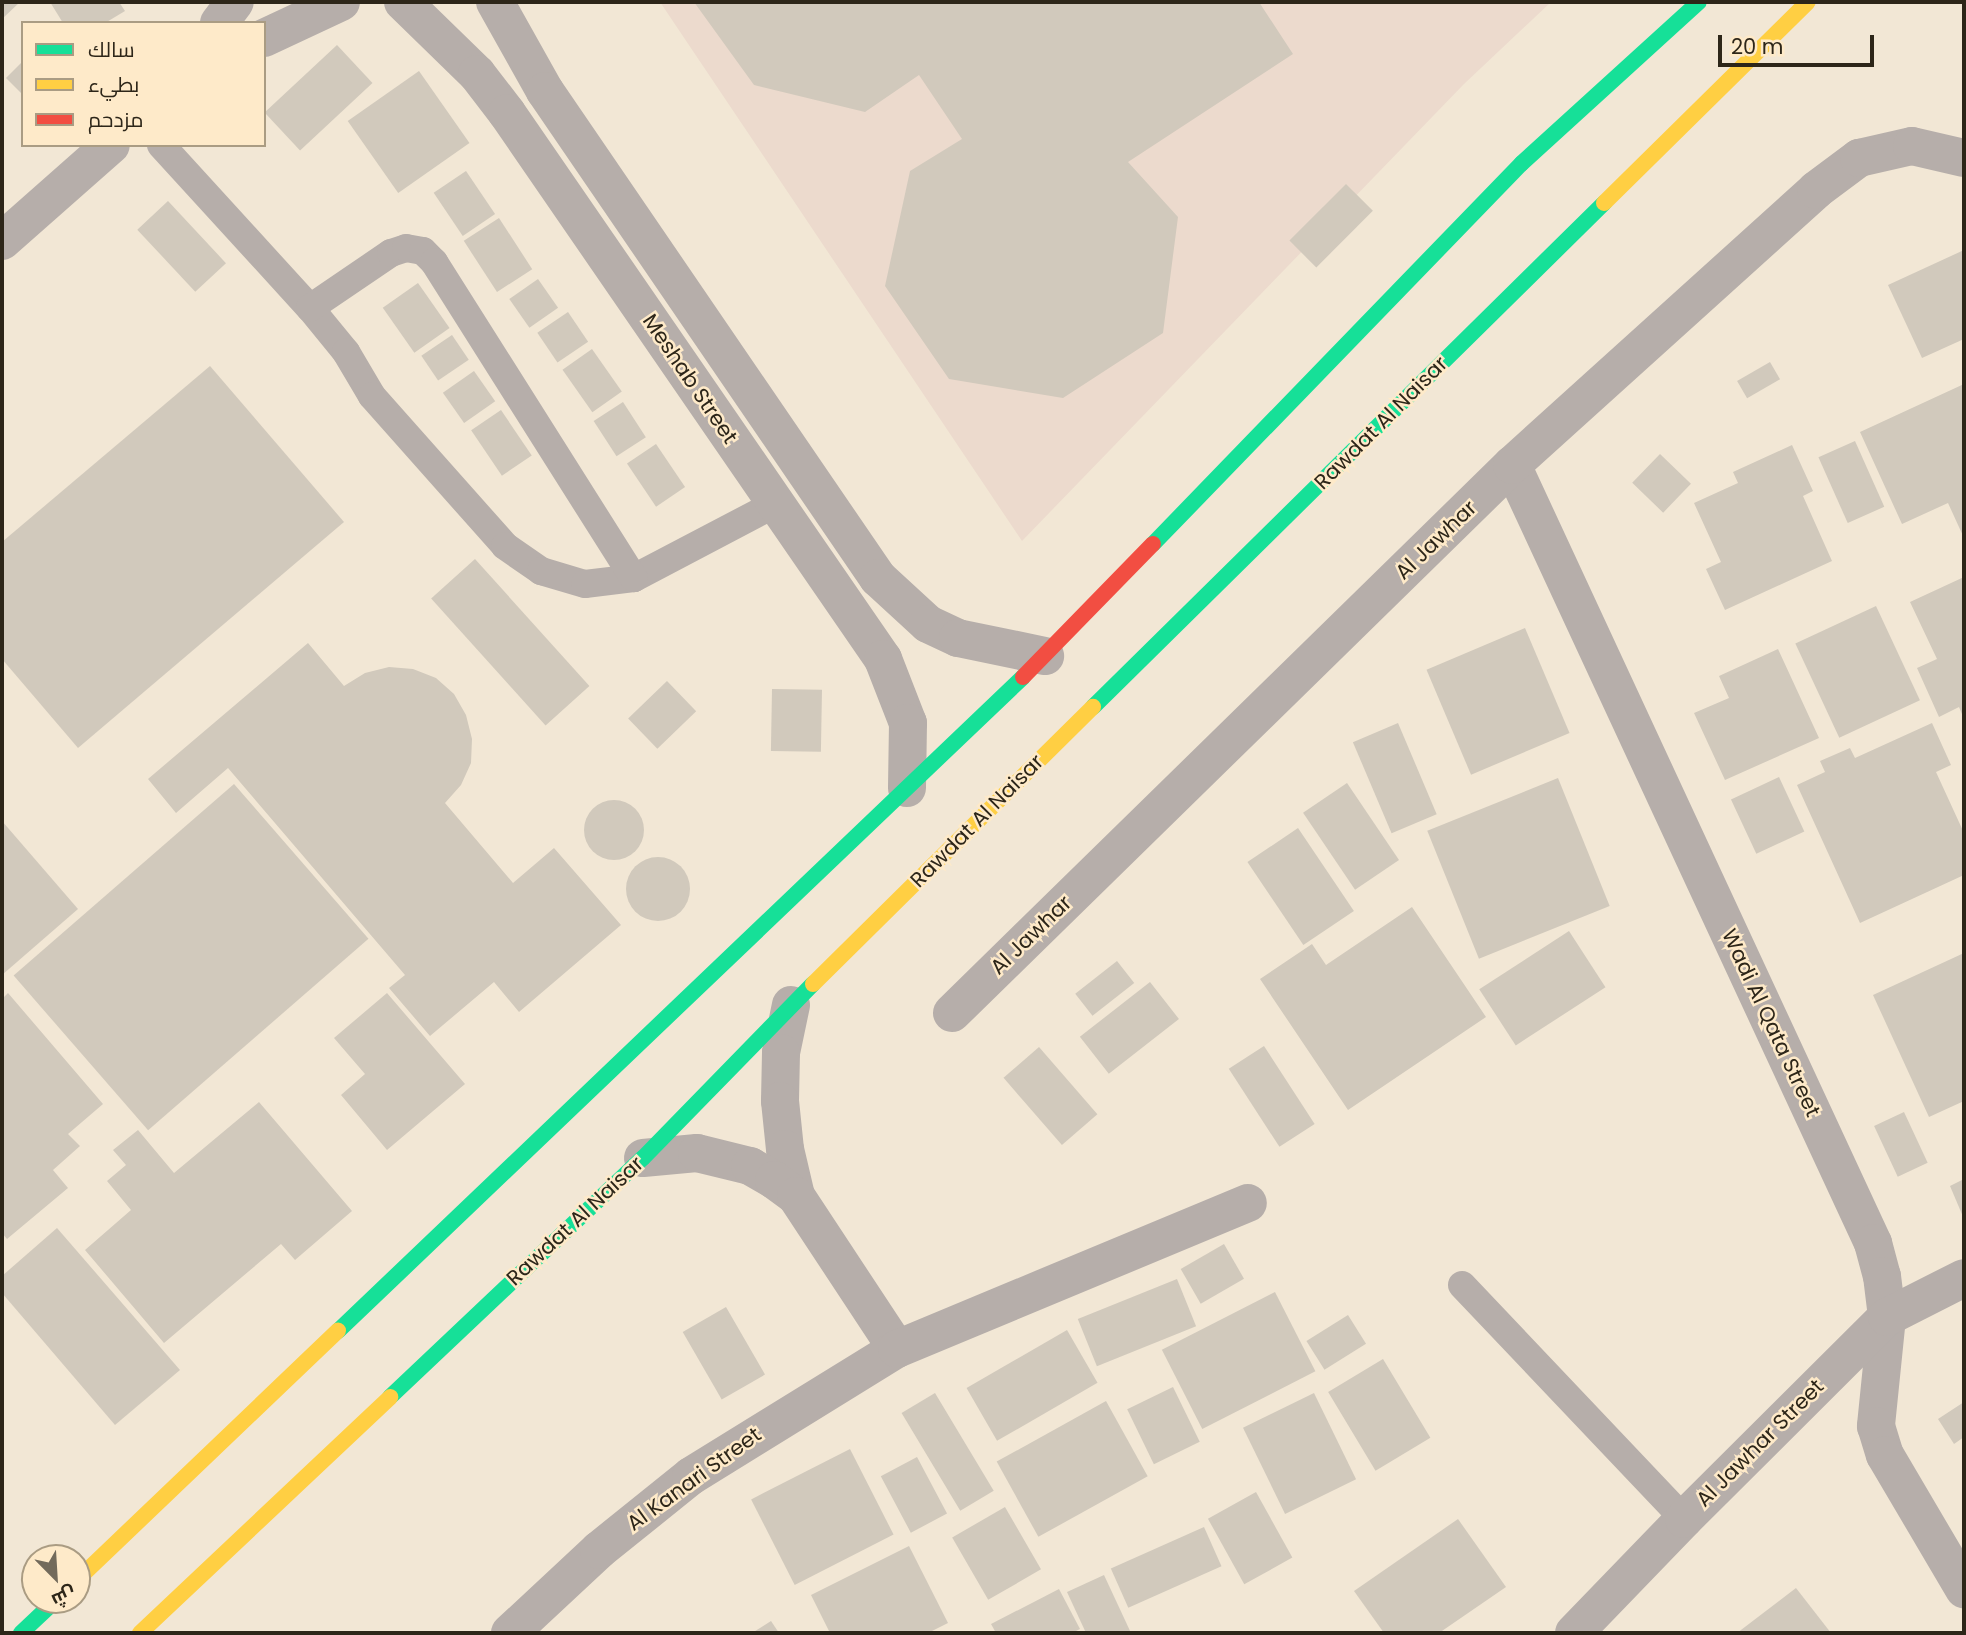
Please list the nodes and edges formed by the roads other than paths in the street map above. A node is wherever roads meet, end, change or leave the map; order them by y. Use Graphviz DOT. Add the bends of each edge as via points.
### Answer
graph roads {
  1 [pos="235,2"];
  2 [pos="341,2"];
  3 [pos="403,2"];
  4 [pos="495,2"];
  5 [pos="1699,2"];
  6 [pos="1808,2"];
  7 [pos="221,21"];
  8 [pos="266,37"];
  9 [pos="109,147"];
  10 [pos="163,147"];
  11 [pos="1964,158"];
  12 [pos="2,241"];
  13 [pos="310,308"];
  14 [pos="1513,465"];
  15 [pos="775,504"];
  16 [pos="634,578"];
  17 [pos="1045,656"];
  18 [pos="907,788"];
  19 [pos="791,1005"];
  20 [pos="951,1013"];
  21 [pos="643,1157"];
  22 [pos="796,1196"];
  23 [pos="1248,1203"];
  24 [pos="1964,1278"];
  25 [pos="1462,1285"];
  26 [pos="1886,1317"];
  27 [pos="897,1349"];
  28 [pos="1684,1519"];
  29 [pos="91,1567"];
  30 [pos="1964,1589"];
  31 [pos="42,1614"];
  32 [pos="22,1633"];
  33 [pos="140,1633"];
  34 [pos="510,1633"];
  35 [pos="1574,1633"];
  1 -- 7 [label="street"];
  2 -- 8 [label="street"];
  3 -- 15 [label="street, Meshab Street" via="477,74 507,113"];
  4 -- 17 [label="street, Meshab Street" via="544,91 878,578 928,624 958,638"];
  5 -- 17 [label="street" via="1522,163"];
  6 -- 19 [label="street, Rawdat Al Naisar"];
  9 -- 12 [label="street"];
  10 -- 13 [label="lane"];
  11 -- 14 [label="street, Al Jawhar" via="1912,146 1859,158 1816,190"];
  13 -- 16 [label="lane" via="346,352 372,396 505,546 541,571 586,584"];
  13 -- 16 [label="lane" via="391,253 406,248 423,251"];
  14 -- 20 [label="street, Al Jawhar"];
  14 -- 26 [label="street, Wadi Al Qata Street" via="1873,1243"];
  15 -- 16 [label="lane"];
  15 -- 18 [label="street, Meshab Street" via="883,659 908,723"];
  17 -- 18 [label="street"];
  18 -- 29 [label="street"];
  19 -- 21 [label="street, Rawdat Al Naisar"];
  19 -- 22 [label="street" via="781,1053 780,1101"];
  21 -- 22 [label="street" via="697,1153 724,1158 750,1166"];
  21 -- 33 [label="street, Rawdat Al Naisar"];
  22 -- 27 [label="street"];
  23 -- 27 [label="street, Al Kanari Street"];
  24 -- 26 [label="street, Al Jawhar Street"];
  25 -- 28 [label="lane"];
  26 -- 28 [label="street, Al Jawhar Street"];
  26 -- 30 [label="street, Wadi Al Qata Street" via="1876,1426 1885,1455"];
  27 -- 34 [label="street, Al Kanari Street" via="691,1476 598,1550"];
  28 -- 35 [label="street, Al Jawhar Street"];
  31 -- 32 [label="street"];
}
